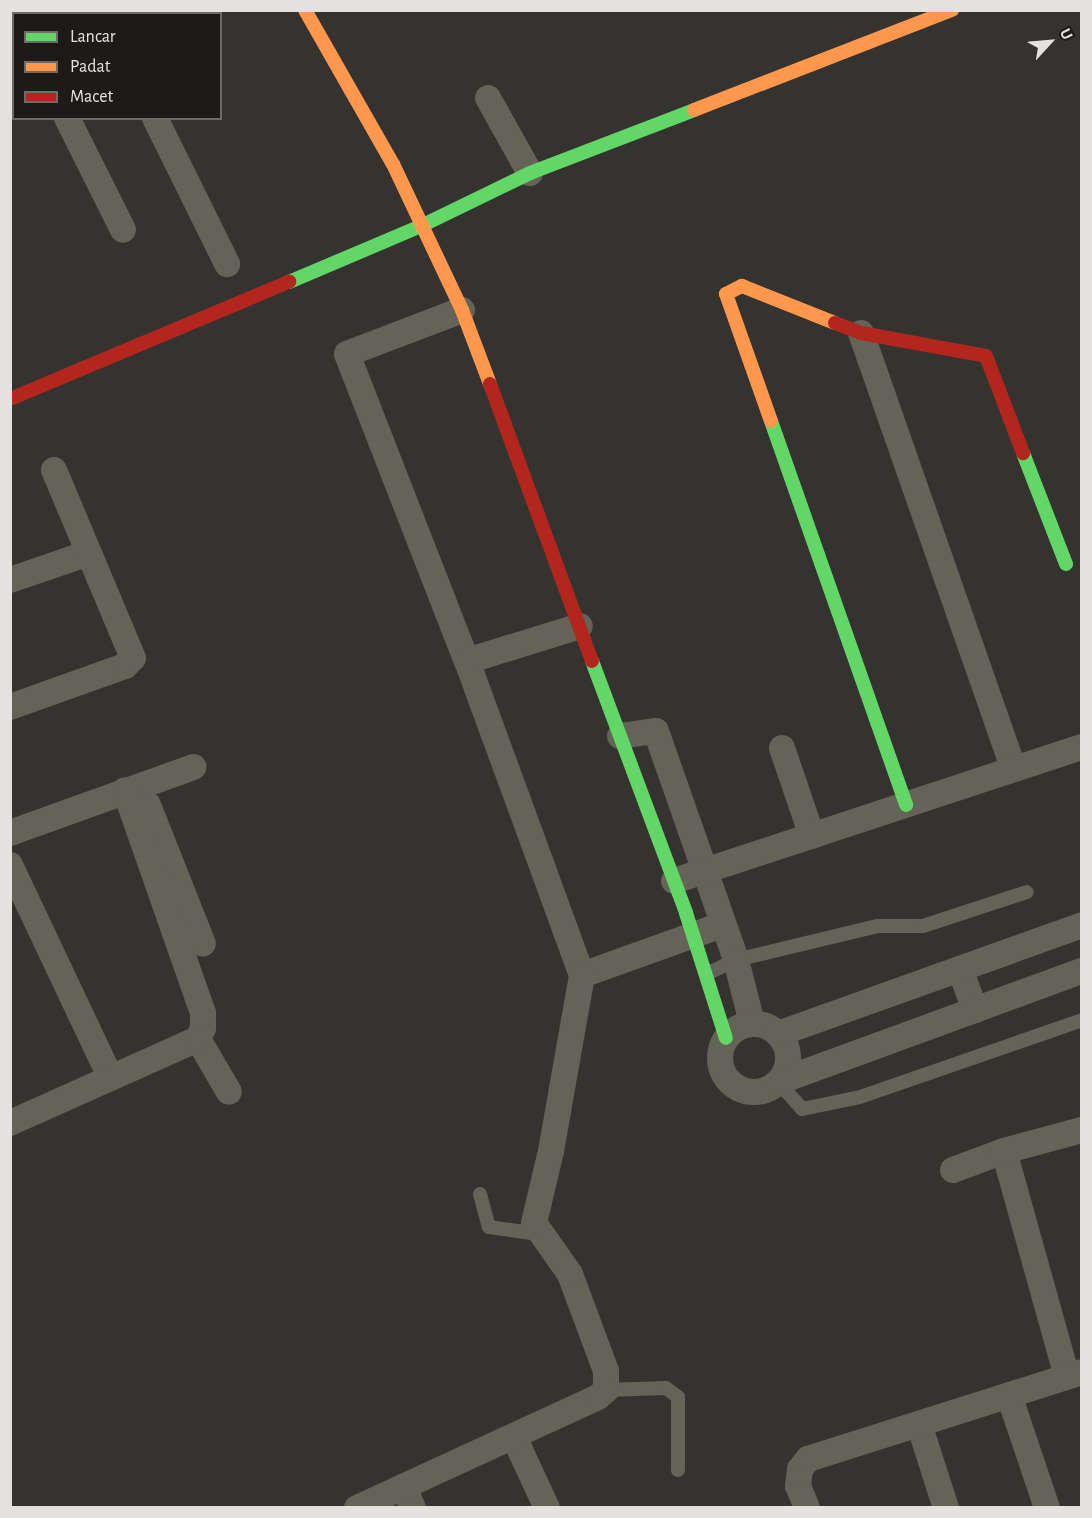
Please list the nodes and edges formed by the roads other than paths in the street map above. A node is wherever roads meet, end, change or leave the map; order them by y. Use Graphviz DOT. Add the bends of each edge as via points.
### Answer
graph roads {
  1 [pos="305,10"];
  2 [pos="952,10"];
  3 [pos="908,19"];
  4 [pos="489,98"];
  5 [pos="68,120"];
  6 [pos="156,120"];
  7 [pos="530,173"];
  8 [pos="421,226"];
  9 [pos="123,230"];
  10 [pos="227,264"];
  11 [pos="462,310"];
  12 [pos="861,333"];
  13 [pos="10,399"];
  14 [pos="54,470"];
  15 [pos="89,553"];
  16 [pos="1066,564"];
  17 [pos="10,580"];
  18 [pos="580,626"];
  19 [pos="467,662"];
  20 [pos="10,707"];
  21 [pos="620,736"];
  22 [pos="1082,747"];
  23 [pos="782,748"];
  24 [pos="193,766"];
  25 [pos="1014,769"];
  26 [pos="132,788"];
  27 [pos="906,805"];
  28 [pos="10,832"];
  29 [pos="812,836"];
  30 [pos="10,865"];
  31 [pos="704,872"];
  32 [pos="674,881"];
  33 [pos="1027,892"];
  34 [pos="722,925"];
  35 [pos="1082,925"];
  36 [pos="694,935"];
  37 [pos="203,944"];
  38 [pos="736,960"];
  39 [pos="960,969"];
  40 [pos="1082,971"];
  41 [pos="706,974"];
  42 [pos="582,975"];
  43 [pos="975,1010"];
  44 [pos="1082,1020"];
  45 [pos="752,1023"];
  46 [pos="778,1034"];
  47 [pos="726,1038"];
  48 [pos="198,1039"];
  49 [pos="111,1077"];
  50 [pos="778,1082"];
  51 [pos="230,1092"];
  52 [pos="10,1123"];
  53 [pos="1082,1130"];
  54 [pos="1004,1151"];
  55 [pos="953,1170"];
  56 [pos="480,1194"];
  57 [pos="539,1234"];
  58 [pos="1075,1374"];
  59 [pos="606,1390"];
  60 [pos="1010,1395"];
  61 [pos="919,1424"];
  62 [pos="514,1437"];
  63 [pos="678,1470"];
  64 [pos="409,1497"];
  65 [pos="357,1508"];
  66 [pos="547,1508"];
  67 [pos="807,1508"];
  68 [pos="946,1508"];
  69 [pos="1047,1508"];
  1 -- 8 [label="street" via="393,164"];
  2 -- 3 [label="street"];
  3 -- 7 [label="street"];
  4 -- 7 [label="street"];
  5 -- 9 [label="street"];
  6 -- 10 [label="street"];
  7 -- 8 [label="street"];
  8 -- 11 [label="street"];
  8 -- 13 [label="street"];
  11 -- 18 [label="street"];
  11 -- 19 [label="street" via="347,354"];
  12 -- 16 [label="street" via="986,357"];
  12 -- 25 [label="street"];
  12 -- 27 [label="street" via="742,286 726,294"];
  14 -- 15 [label="street"];
  15 -- 17 [label="street"];
  15 -- 20 [label="street" via="133,658 125,666"];
  18 -- 19 [label="street"];
  18 -- 21 [label="street"];
  19 -- 42 [label="street"];
  21 -- 31 [label="street" via="656,731"];
  21 -- 32 [label="street"];
  22 -- 25 [label="street"];
  23 -- 29 [label="street"];
  24 -- 26 [label="street"];
  25 -- 27 [label="street"];
  26 -- 28 [label="street"];
  26 -- 37 [label="street"];
  26 -- 48 [label="street" via="203,1013"];
  27 -- 29 [label="street"];
  29 -- 31 [label="street"];
  30 -- 49 [label="street"];
  31 -- 32 [label="street"];
  31 -- 34 [label="street"];
  32 -- 36 [label="street"];
  33 -- 38 [label="lane" via="923,926 878,926"];
  34 -- 36 [label="street"];
  34 -- 38 [label="street"];
  35 -- 39 [label="street"];
  36 -- 41 [label="street"];
  36 -- 42 [label="street"];
  38 -- 41 [label="lane"];
  38 -- 45 [label="street"];
  39 -- 43 [label="street"];
  39 -- 46 [label="street"];
  40 -- 43 [label="street"];
  41 -- 47 [label="street"];
  42 -- 57 [label="street" via="552,1151 534,1224"];
  43 -- 50 [label="street"];
  44 -- 50 [label="lane" via="860,1097 802,1109"];
  45 -- 46 [label="street"];
  45 -- 47 [label="street" via="737,1028"];
  46 -- 50 [label="street" via="787,1049 787,1067"];
  47 -- 50 [label="street" via="720,1051 720,1066 726,1079 752,1092 766,1090"];
  48 -- 49 [label="street"];
  48 -- 51 [label="street"];
  49 -- 52 [label="street"];
  53 -- 54 [label="street"];
  54 -- 55 [label="street"];
  54 -- 58 [label="street"];
  56 -- 57 [label="lane" via="489,1227"];
  57 -- 59 [label="street" via="565,1262 606,1371"];
  58 -- 60 [label="street"];
  59 -- 62 [label="street"];
  59 -- 63 [label="lane" via="666,1388 678,1397"];
  60 -- 61 [label="street"];
  60 -- 69 [label="street"];
  61 -- 67 [label="street" via="808,1459 801,1469 798,1486"];
  61 -- 68 [label="street"];
  62 -- 64 [label="street"];
  62 -- 66 [label="street"];
  64 -- 65 [label="street"];
}
